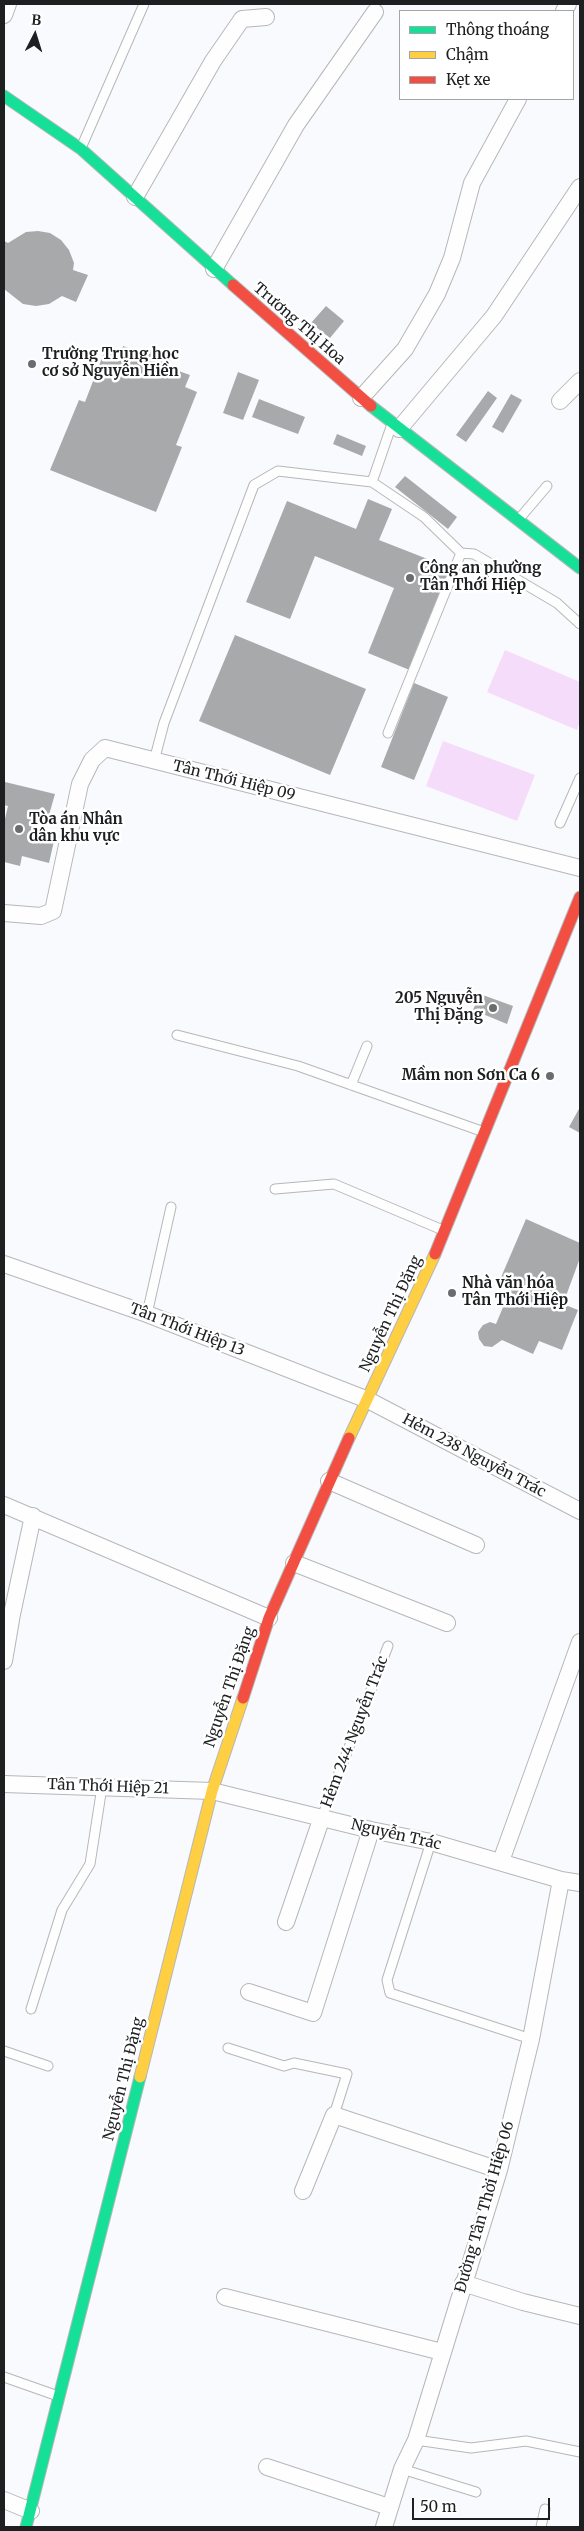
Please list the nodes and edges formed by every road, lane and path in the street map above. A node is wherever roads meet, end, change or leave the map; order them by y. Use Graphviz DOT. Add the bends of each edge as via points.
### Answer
graph roads {
  1 [pos="8,4"];
  2 [pos="144,4"];
  3 [pos="375,12"];
  4 [pos="4,15"];
  5 [pos="266,17"];
  6 [pos="4,96"];
  7 [pos="517,100"];
  8 [pos="81,149"];
  9 [pos="580,187"];
  10 [pos="135,197"];
  11 [pos="214,269"];
  12 [pos="580,381"];
  13 [pos="361,398"];
  14 [pos="560,401"];
  15 [pos="395,426"];
  16 [pos="372,482"];
  17 [pos="547,486"];
  18 [pos="518,519"];
  19 [pos="461,553"];
  20 [pos="580,568"];
  21 [pos="580,624"];
  22 [pos="388,733"];
  23 [pos="154,761"];
  24 [pos="580,778"];
  25 [pos="560,823"];
  26 [pos="580,868"];
  27 [pos="580,897"];
  28 [pos="4,913"];
  29 [pos="177,1035"];
  30 [pos="367,1046"];
  31 [pos="351,1085"];
  32 [pos="486,1133"];
  33 [pos="275,1189"];
  34 [pos="171,1207"];
  35 [pos="446,1231"];
  36 [pos="4,1264"];
  37 [pos="147,1314"];
  38 [pos="368,1400"];
  39 [pos="329,1481"];
  40 [pos="4,1505"];
  41 [pos="580,1511"];
  42 [pos="33,1516"];
  43 [pos="476,1545"];
  44 [pos="294,1563"];
  45 [pos="270,1618"];
  46 [pos="447,1623"];
  47 [pos="580,1642"];
  48 [pos="388,1646"];
  49 [pos="4,1661"];
  50 [pos="4,1784"];
  51 [pos="102,1787"];
  52 [pos="212,1790"];
  53 [pos="322,1817"];
  54 [pos="372,1830"];
  55 [pos="431,1842"];
  56 [pos="501,1861"];
  57 [pos="561,1880"];
  58 [pos="580,1883"];
  59 [pos="286,1922"];
  60 [pos="249,1992"];
  61 [pos="31,2009"];
  62 [pos="531,2039"];
  63 [pos="228,2048"];
  64 [pos="4,2051"];
  65 [pos="48,2066"];
  66 [pos="334,2115"];
  67 [pos="499,2170"];
  68 [pos="303,2191"];
  69 [pos="463,2283"];
  70 [pos="225,2297"];
  71 [pos="580,2316"];
  72 [pos="442,2352"];
  73 [pos="4,2376"];
  74 [pos="61,2396"];
  75 [pos="416,2440"];
  76 [pos="580,2452"];
  77 [pos="267,2467"];
  78 [pos="402,2469"];
  79 [pos="476,2492"];
  80 [pos="4,2500"];
  81 [pos="389,2507"];
  82 [pos="545,2509"];
  83 [pos="31,2511"];
  84 [pos="26,2527"];
  85 [pos="384,2527"];
  86 [pos="541,2527"];
  1 -- 4 [label="street"];
  2 -- 8 [label="lane"];
  3 -- 11 [label="street" via="296,125"];
  5 -- 10 [label="street" via="242,19 213,61"];
  6 -- 8 [label="street, Trương Thị Hoa"];
  7 -- 13 [label="street" via="472,183 452,258 437,294 405,349"];
  8 -- 10 [label="street, Trương Thị Hoa"];
  9 -- 15 [label="street" via="494,316"];
  10 -- 11 [label="street, Trương Thị Hoa"];
  11 -- 13 [label="street, Trương Thị Hoa"];
  12 -- 14 [label="street"];
  13 -- 15 [label="street, Trương Thị Hoa"];
  15 -- 16 [label="lane"];
  15 -- 18 [label="street, Trương Thị Hoa"];
  16 -- 19 [label="lane" via="424,517"];
  16 -- 23 [label="lane" via="278,471 254,485 164,722"];
  17 -- 18 [label="lane"];
  18 -- 20 [label="street, Trương Thị Hoa"];
  19 -- 21 [label="lane" via="474,554 557,603"];
  19 -- 22 [label="lane"];
  23 -- 26 [label="street, Tân Thới Hiệp 09"];
  23 -- 28 [label="street, Tân Thới Hiệp 09" via="104,748 92,760 80,784 53,911 41,916"];
  24 -- 25 [label="lane"];
  27 -- 32 [label="street, Nguyễn Thị Đặng"];
  29 -- 31 [label="lane" via="298,1066"];
  30 -- 31 [label="lane"];
  31 -- 32 [label="lane"];
  32 -- 35 [label="street, Nguyễn Thị Đặng"];
  33 -- 35 [label="lane" via="334,1184"];
  34 -- 37 [label="lane"];
  35 -- 38 [label="street, Nguyễn Thị Đặng"];
  36 -- 37 [label="street, Tân Thới Hiệp 13"];
  37 -- 38 [label="street, Tân Thới Hiệp 13"];
  38 -- 39 [label="street, Nguyễn Thị Đặng"];
  38 -- 41 [label="street, Hẻm 238 Nguyễn Trác"];
  39 -- 43 [label="street"];
  39 -- 44 [label="street, Nguyễn Thị Đặng"];
  40 -- 42 [label="street"];
  42 -- 45 [label="street"];
  42 -- 49 [label="street"];
  44 -- 45 [label="street, Nguyễn Thị Đặng"];
  44 -- 46 [label="street"];
  45 -- 52 [label="street, Nguyễn Thị Đặng"];
  47 -- 56 [label="street"];
  48 -- 53 [label="lane, Hẻm 244 Nguyễn Trác"];
  50 -- 51 [label="street, Tân Thới Hiệp 21"];
  51 -- 52 [label="street, Tân Thới Hiệp 21"];
  51 -- 61 [label="lane" via="90,1864 62,1910"];
  52 -- 53 [label="street, Nguyễn Trác"];
  52 -- 74 [label="street, Nguyễn Thị Đặng"];
  53 -- 54 [label="street, Nguyễn Trác"];
  53 -- 59 [label="street"];
  54 -- 55 [label="street, Nguyễn Trác"];
  54 -- 60 [label="street" via="314,2013"];
  55 -- 56 [label="street, Nguyễn Trác"];
  55 -- 62 [label="lane" via="387,1980 390,1993"];
  56 -- 57 [label="street, Nguyễn Trác"];
  57 -- 58 [label="street, Nguyễn Trác"];
  57 -- 62 [label="street, Đường Tân Thời Hiệp 06"];
  62 -- 67 [label="street, Đường Tân Thời Hiệp 06"];
  63 -- 66 [label="lane" via="284,2066 294,2063 347,2074"];
  64 -- 65 [label="lane"];
  66 -- 67 [label="street"];
  66 -- 68 [label="street"];
  67 -- 69 [label="street, Đường Tân Thời Hiệp 06"];
  69 -- 71 [label="street"];
  69 -- 72 [label="street, Đường Tân Thời Hiệp 06"];
  70 -- 72 [label="street"];
  72 -- 75 [label="street, Đường Tân Thời Hiệp 06"];
  73 -- 74 [label="lane"];
  74 -- 83 [label="street, Nguyễn Thị Đặng"];
  75 -- 76 [label="lane" via="471,2448 526,2441"];
  75 -- 78 [label="street, Đường Tân Thời Hiệp 06"];
  77 -- 81 [label="street"];
  78 -- 79 [label="lane"];
  78 -- 81 [label="street, Đường Tân Thời Hiệp 06"];
  80 -- 83 [label="street"];
  81 -- 85 [label="street, Đường Tân Thời Hiệp 06"];
  82 -- 86 [label="lane"];
  83 -- 84 [label="street, Nguyễn Thị Đặng"];
}
